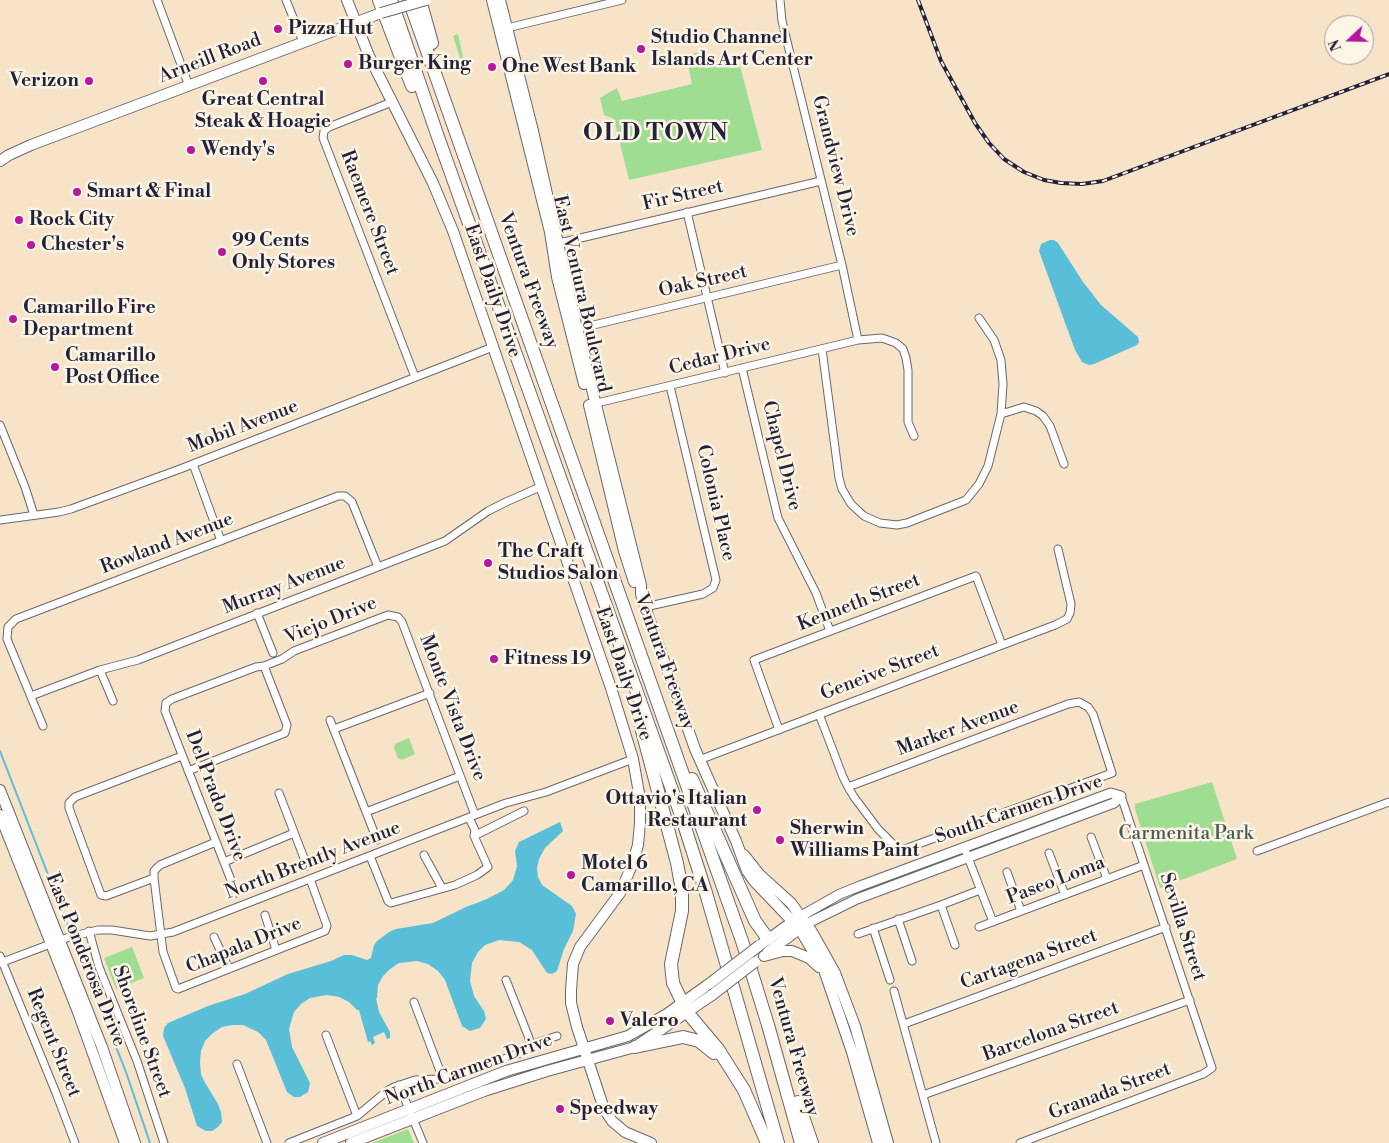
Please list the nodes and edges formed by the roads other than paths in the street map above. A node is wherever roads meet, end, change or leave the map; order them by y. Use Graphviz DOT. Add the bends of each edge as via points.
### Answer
graph roads {
  1 [pos="157,0"];
  2 [pos="286,0"];
  3 [pos="346,0"];
  4 [pos="379,0"];
  5 [pos="391,0"];
  6 [pos="409,0"];
  7 [pos="420,0"];
  8 [pos="426,0"];
  9 [pos="492,0"];
  10 [pos="500,0"];
  11 [pos="622,0"];
  12 [pos="780,0"];
  13 [pos="355,22"];
  14 [pos="504,28"];
  15 [pos="303,42"];
  16 [pos="189,86"];
  17 [pos="392,102"];
  18 [pos="446,104"];
  19 [pos="438,137"];
  20 [pos="5,154"];
  21 [pos="0,162"];
  22 [pos="821,181"];
  23 [pos="687,212"];
  24 [pos="555,242"];
  25 [pos="842,266"];
  26 [pos="707,298"];
  27 [pos="979,318"];
  28 [pos="574,330"];
  29 [pos="858,340"];
  30 [pos="493,347"];
  31 [pos="822,349"];
  32 [pos="742,368"];
  33 [pos="725,372"];
  34 [pos="415,377"];
  35 [pos="670,386"];
  36 [pos="592,405"];
  37 [pos="1001,414"];
  38 [pos="0,425"];
  39 [pos="914,436"];
  40 [pos="193,464"];
  41 [pos="1064,464"];
  42 [pos="540,487"];
  43 [pos="34,515"];
  44 [pos="0,520"];
  45 [pos="221,541"];
  46 [pos="1058,549"];
  47 [pos="378,567"];
  48 [pos="645,607"];
  49 [pos="257,614"];
  50 [pos="395,615"];
  51 [pos="830,631"];
  52 [pos="1002,645"];
  53 [pos="273,653"];
  54 [pos="264,666"];
  55 [pos="100,670"];
  56 [pos="632,680"];
  57 [pos="430,693"];
  58 [pos="31,696"];
  59 [pos="113,701"];
  60 [pos="819,714"];
  61 [pos="330,720"];
  62 [pos="43,726"];
  63 [pos="334,729"];
  64 [pos="668,730"];
  65 [pos="779,730"];
  66 [pos="182,756"];
  67 [pos="633,759"];
  68 [pos="699,760"];
  69 [pos="188,771"];
  70 [pos="460,776"];
  71 [pos="848,787"];
  72 [pos="0,790"];
  73 [pos="278,793"];
  74 [pos="1121,796"];
  75 [pos="1389,802"];
  76 [pos="524,811"];
  77 [pos="366,812"];
  78 [pos="0,815"];
  79 [pos="472,816"];
  80 [pos="294,833"];
  81 [pos="474,836"];
  82 [pos="1091,837"];
  83 [pos="377,840"];
  84 [pos="216,842"];
  85 [pos="964,847"];
  86 [pos="1257,851"];
  87 [pos="1049,853"];
  88 [pos="424,855"];
  89 [pos="370,856"];
  90 [pos="968,858"];
  91 [pos="224,862"];
  92 [pos="1144,865"];
  93 [pos="307,866"];
  94 [pos="1007,872"];
  95 [pos="154,878"];
  96 [pos="310,879"];
  97 [pos="1106,879"];
  98 [pos="442,888"];
  99 [pos="980,890"];
  100 [pos="236,893"];
  101 [pos="1065,895"];
  102 [pos="941,905"];
  103 [pos="1021,911"];
  104 [pos="265,915"];
  105 [pos="898,919"];
  106 [pos="993,922"];
  107 [pos="800,923"];
  108 [pos="979,927"];
  109 [pos="873,928"];
  110 [pos="1166,928"];
  111 [pos="89,931"];
  112 [pos="858,934"];
  113 [pos="160,935"];
  114 [pos="214,937"];
  115 [pos="55,942"];
  116 [pos="764,942"];
  117 [pos="955,945"];
  118 [pos="276,950"];
  119 [pos="764,956"];
  120 [pos="1,960"];
  121 [pos="912,961"];
  122 [pos="229,968"];
  123 [pos="506,980"];
  124 [pos="890,980"];
  125 [pos="710,989"];
  126 [pos="832,990"];
  127 [pos="894,991"];
  128 [pos="1190,1000"];
  129 [pos="414,1002"];
  130 [pos="684,1008"];
  131 [pos="904,1024"];
  132 [pos="768,1025"];
  133 [pos="326,1035"];
  134 [pos="557,1036"];
  135 [pos="530,1045"];
  136 [pos="634,1047"];
  137 [pos="584,1048"];
  138 [pos="723,1059"];
  139 [pos="588,1060"];
  140 [pos="237,1064"];
  141 [pos="1211,1070"];
  142 [pos="443,1078"];
  143 [pos="399,1085"];
  144 [pos="923,1095"];
  145 [pos="411,1114"];
  146 [pos="357,1116"];
  147 [pos="75,1143"];
  148 [pos="125,1143"];
  149 [pos="135,1143"];
  150 [pos="164,1143"];
  151 [pos="267,1143"];
  152 [pos="288,1143"];
  153 [pos="323,1143"];
  154 [pos="351,1143"];
  155 [pos="422,1143"];
  156 [pos="651,1143"];
  157 [pos="767,1143"];
  158 [pos="778,1143"];
  159 [pos="801,1143"];
  160 [pos="812,1143"];
  161 [pos="878,1143"];
  162 [pos="888,1143"];
  163 [pos="936,1143"];
  164 [pos="1020,1143"];
  1 -- 16 [label="street"];
  2 -- 15 [label="street"];
  3 -- 13 [label="main road, East Daily Drive"];
  4 -- 19 [label="highway" via="414,92"];
  5 -- 19 [label="highway, Ventura Freeway"];
  6 -- 18 [label="highway, Ventura Freeway"];
  7 -- 18 [label="highway"];
  8 -- 13 [label="main road, Arneill Road, bridge"];
  9 -- 14 [label="main road, East Ventura Boulevard"];
  10 -- 14 [label="main road, East Ventura Boulevard"];
  11 -- 14 [label="street"];
  12 -- 22 [label="street, Grandview Drive"];
  13 -- 15 [label="main road, Arneill Road"];
  13 -- 17 [label="main road, East Daily Drive"];
  14 -- 24 [label="main road, East Ventura Boulevard"];
  15 -- 16 [label="main road, Arneill Road"];
  16 -- 20 [label="main road, Arneill Road"];
  17 -- 30 [label="main road, East Daily Drive" via="446,212"];
  17 -- 34 [label="street, Raemere Street" via="328,128 323,138"];
  18 -- 64 [label="highway, Ventura Freeway"];
  19 -- 56 [label="highway, Ventura Freeway"];
  20 -- 21 [label="main road, Arneill Road"];
  22 -- 23 [label="street, Fir Street"];
  22 -- 25 [label="street, Grandview Drive"];
  23 -- 24 [label="street, Fir Street"];
  23 -- 26 [label="street"];
  24 -- 28 [label="main road, East Ventura Boulevard"];
  25 -- 26 [label="street, Oak Street"];
  25 -- 29 [label="street, Grandview Drive"];
  26 -- 28 [label="street, Oak Street"];
  26 -- 33 [label="street"];
  27 -- 37 [label="street" via="994,340 1001,360"];
  28 -- 36 [label="main road, East Ventura Boulevard"];
  29 -- 31 [label="street, Cedar Drive"];
  29 -- 39 [label="street, Cedar Drive" via="882,338 896,342 902,349 908,364 908,422"];
  30 -- 34 [label="street, Mobil Avenue"];
  30 -- 42 [label="main road, East Daily Drive"];
  31 -- 32 [label="street, Cedar Drive"];
  31 -- 37 [label="street" via="840,484 859,513 874,521 892,525 907,523 970,496 988,466"];
  32 -- 33 [label="street, Cedar Drive"];
  32 -- 51 [label="street, Chapel Drive" via="778,518 816,593"];
  33 -- 35 [label="street, Cedar Drive"];
  34 -- 40 [label="street, Mobil Avenue"];
  35 -- 36 [label="street, Cedar Drive"];
  35 -- 48 [label="street, Colonia Place" via="716,580 713,588 703,594"];
  36 -- 48 [label="main road, East Ventura Boulevard"];
  37 -- 41 [label="street" via="1024,407 1043,416"];
  38 -- 43 [label="street"];
  40 -- 43 [label="street, Mobil Avenue" via="71,509"];
  40 -- 45 [label="street"];
  42 -- 47 [label="street, Murray Avenue" via="488,511 445,541"];
  42 -- 67 [label="main road, East Daily Drive"];
  43 -- 44 [label="street, Mobil Avenue"];
  45 -- 47 [label="street, Rowland Avenue" via="345,496 354,506"];
  45 -- 58 [label="street, Rowland Avenue" via="12,622 7,639"];
  46 -- 52 [label="street, Geneive Street" via="1071,604 1067,619"];
  47 -- 49 [label="street, Murray Avenue"];
  48 -- 68 [label="main road, East Ventura Boulevard"];
  49 -- 53 [label="street"];
  49 -- 55 [label="street, Murray Avenue" via="138,660"];
  50 -- 54 [label="street, Viejo Drive" via="294,651"];
  50 -- 57 [label="street, Monte Vista Drive" via="402,622"];
  51 -- 52 [label="street, Kenneth Street" via="976,576"];
  51 -- 65 [label="street, Kenneth Street" via="754,660"];
  52 -- 60 [label="street, Geneive Street"];
  54 -- 66 [label="street, Del Prado Drive" via="256,666 166,703 165,711"];
  54 -- 69 [label="street" via="287,725 285,732"];
  55 -- 58 [label="street, Murray Avenue"];
  55 -- 59 [label="street"];
  56 -- 130 [label="highway" via="680,874 682,911 671,974"];
  56 -- 158 [label="highway, Ventura Freeway" via="706,893"];
  57 -- 63 [label="street"];
  57 -- 70 [label="street, Monte Vista Drive"];
  58 -- 62 [label="street"];
  60 -- 65 [label="street, Geneive Street"];
  60 -- 71 [label="street"];
  61 -- 63 [label="street"];
  63 -- 77 [label="street"];
  64 -- 116 [label="highway" via="704,802"];
  64 -- 132 [label="highway, Ventura Freeway"];
  65 -- 68 [label="street, Geneive Street"];
  66 -- 69 [label="street, Del Prado Drive"];
  66 -- 95 [label="street" via="75,797 70,802 69,808 101,894 106,896"];
  67 -- 79 [label="street, North Brently Avenue"];
  67 -- 137 [label="main road, East Daily Drive" via="640,788 638,845 620,893 580,947 572,972 572,1003"];
  68 -- 107 [label="main road, East Ventura Boulevard" via="741,853 787,898"];
  69 -- 84 [label="street, Del Prado Drive"];
  70 -- 77 [label="street"];
  70 -- 79 [label="street, Monte Vista Drive"];
  71 -- 71 [label="street, Marker Avenue" via="1079,702 1093,714 1112,773 902,850 878,829"];
  72 -- 115 [label="main road, East Ponderosa Drive"];
  73 -- 80 [label="street"];
  74 -- 85 [label="street, South Carmen Drive" via="1111,793"];
  74 -- 90 [label="street, South Carmen Drive" via="1114,803"];
  74 -- 92 [label="street, Sevilla Street"];
  75 -- 86 [label="street"];
  76 -- 81 [label="street"];
  77 -- 83 [label="street"];
  78 -- 115 [label="main road, East Ponderosa Drive"];
  79 -- 81 [label="street, Monte Vista Drive"];
  79 -- 89 [label="street, North Brently Avenue"];
  80 -- 91 [label="street"];
  80 -- 93 [label="street"];
  81 -- 98 [label="street, Monte Vista Drive" via="488,867 478,875"];
  82 -- 97 [label="street"];
  84 -- 91 [label="street, Del Prado Drive"];
  84 -- 95 [label="street" via="160,865 154,871"];
  85 -- 90 [label="street"];
  85 -- 107 [label="street, South Carmen Drive" via="840,894"];
  87 -- 101 [label="street"];
  88 -- 98 [label="street"];
  89 -- 96 [label="street, North Brently Avenue"];
  89 -- 98 [label="street" via="391,903"];
  90 -- 99 [label="street"];
  90 -- 107 [label="street, South Carmen Drive"];
  91 -- 100 [label="street, Del Prado Drive"];
  92 -- 97 [label="street, Paseo Loma"];
  92 -- 110 [label="street, Sevilla Street"];
  94 -- 103 [label="street"];
  95 -- 113 [label="street"];
  96 -- 113 [label="street, North Brently Avenue" via="192,926"];
  96 -- 118 [label="street, Chapala Drive" via="328,929"];
  97 -- 101 [label="street, Paseo Loma"];
  99 -- 102 [label="street"];
  99 -- 106 [label="street"];
  101 -- 103 [label="street, Paseo Loma"];
  102 -- 105 [label="street"];
  102 -- 117 [label="street"];
  103 -- 106 [label="street, Paseo Loma"];
  104 -- 118 [label="street"];
  105 -- 109 [label="street"];
  105 -- 121 [label="street"];
  106 -- 108 [label="street, Paseo Loma"];
  107 -- 116 [label="main road, North Carmen Drive"];
  107 -- 119 [label="main road, North Carmen Drive"];
  107 -- 126 [label="main road, East Ventura Boulevard"];
  107 -- 162 [label="main road, East Ventura Boulevard" via="823,950 838,979 855,1026"];
  109 -- 112 [label="street"];
  109 -- 124 [label="street"];
  110 -- 128 [label="street, Sevilla Street"];
  110 -- 131 [label="street, Cartagena Street"];
  111 -- 113 [label="street, North Brently Avenue"];
  111 -- 115 [label="street, North Brently Avenue"];
  111 -- 150 [label="street, Shoreline Street" via="99,967 140,1070"];
  113 -- 122 [label="street, Chapala Drive" via="166,963 178,989"];
  114 -- 122 [label="street"];
  115 -- 120 [label="street, North Brently Avenue"];
  115 -- 148 [label="main road, East Ponderosa Drive"];
  115 -- 149 [label="main road, East Ponderosa Drive" via="102,1047"];
  116 -- 125 [label="main road, North Carmen Drive, bridge"];
  118 -- 122 [label="street, Chapala Drive"];
  119 -- 125 [label="main road, North Carmen Drive, bridge"];
  119 -- 126 [label="main road" via="783,950 802,953 817,965"];
  120 -- 147 [label="street, Regent Street"];
  123 -- 135 [label="street"];
  125 -- 130 [label="main road, North Carmen Drive"];
  126 -- 161 [label="main road, East Ventura Boulevard"];
  127 -- 131 [label="street"];
  128 -- 141 [label="street, Sevilla Street"];
  128 -- 144 [label="street, Barcelona Street"];
  129 -- 142 [label="street"];
  130 -- 136 [label="main road, North Carmen Drive"];
  130 -- 137 [label="main road, North Carmen Drive" via="640,1031"];
  130 -- 138 [label="highway"];
  131 -- 144 [label="street"];
  132 -- 159 [label="highway, Ventura Freeway"];
  132 -- 160 [label="highway"];
  133 -- 146 [label="street"];
  134 -- 135 [label="street"];
  135 -- 142 [label="street" via="523,1052"];
  136 -- 138 [label="highway" via="688,1038 707,1046"];
  136 -- 139 [label="main road, North Carmen Drive"];
  137 -- 139 [label="main road, East Daily Drive"];
  137 -- 145 [label="main road, North Carmen Drive" via="506,1071"];
  138 -- 157 [label="highway" via="744,1090"];
  139 -- 145 [label="main road, North Carmen Drive"];
  139 -- 156 [label="main road, East Daily Drive" via="607,1114 625,1132"];
  140 -- 151 [label="street"];
  141 -- 164 [label="street, Granada Street"];
  142 -- 143 [label="street"];
  143 -- 145 [label="street"];
  143 -- 146 [label="street"];
  144 -- 163 [label="street"];
  145 -- 153 [label="main road, North Carmen Drive"];
  145 -- 154 [label="main road, North Carmen Drive"];
  145 -- 155 [label="street"];
  146 -- 152 [label="street"];
}
